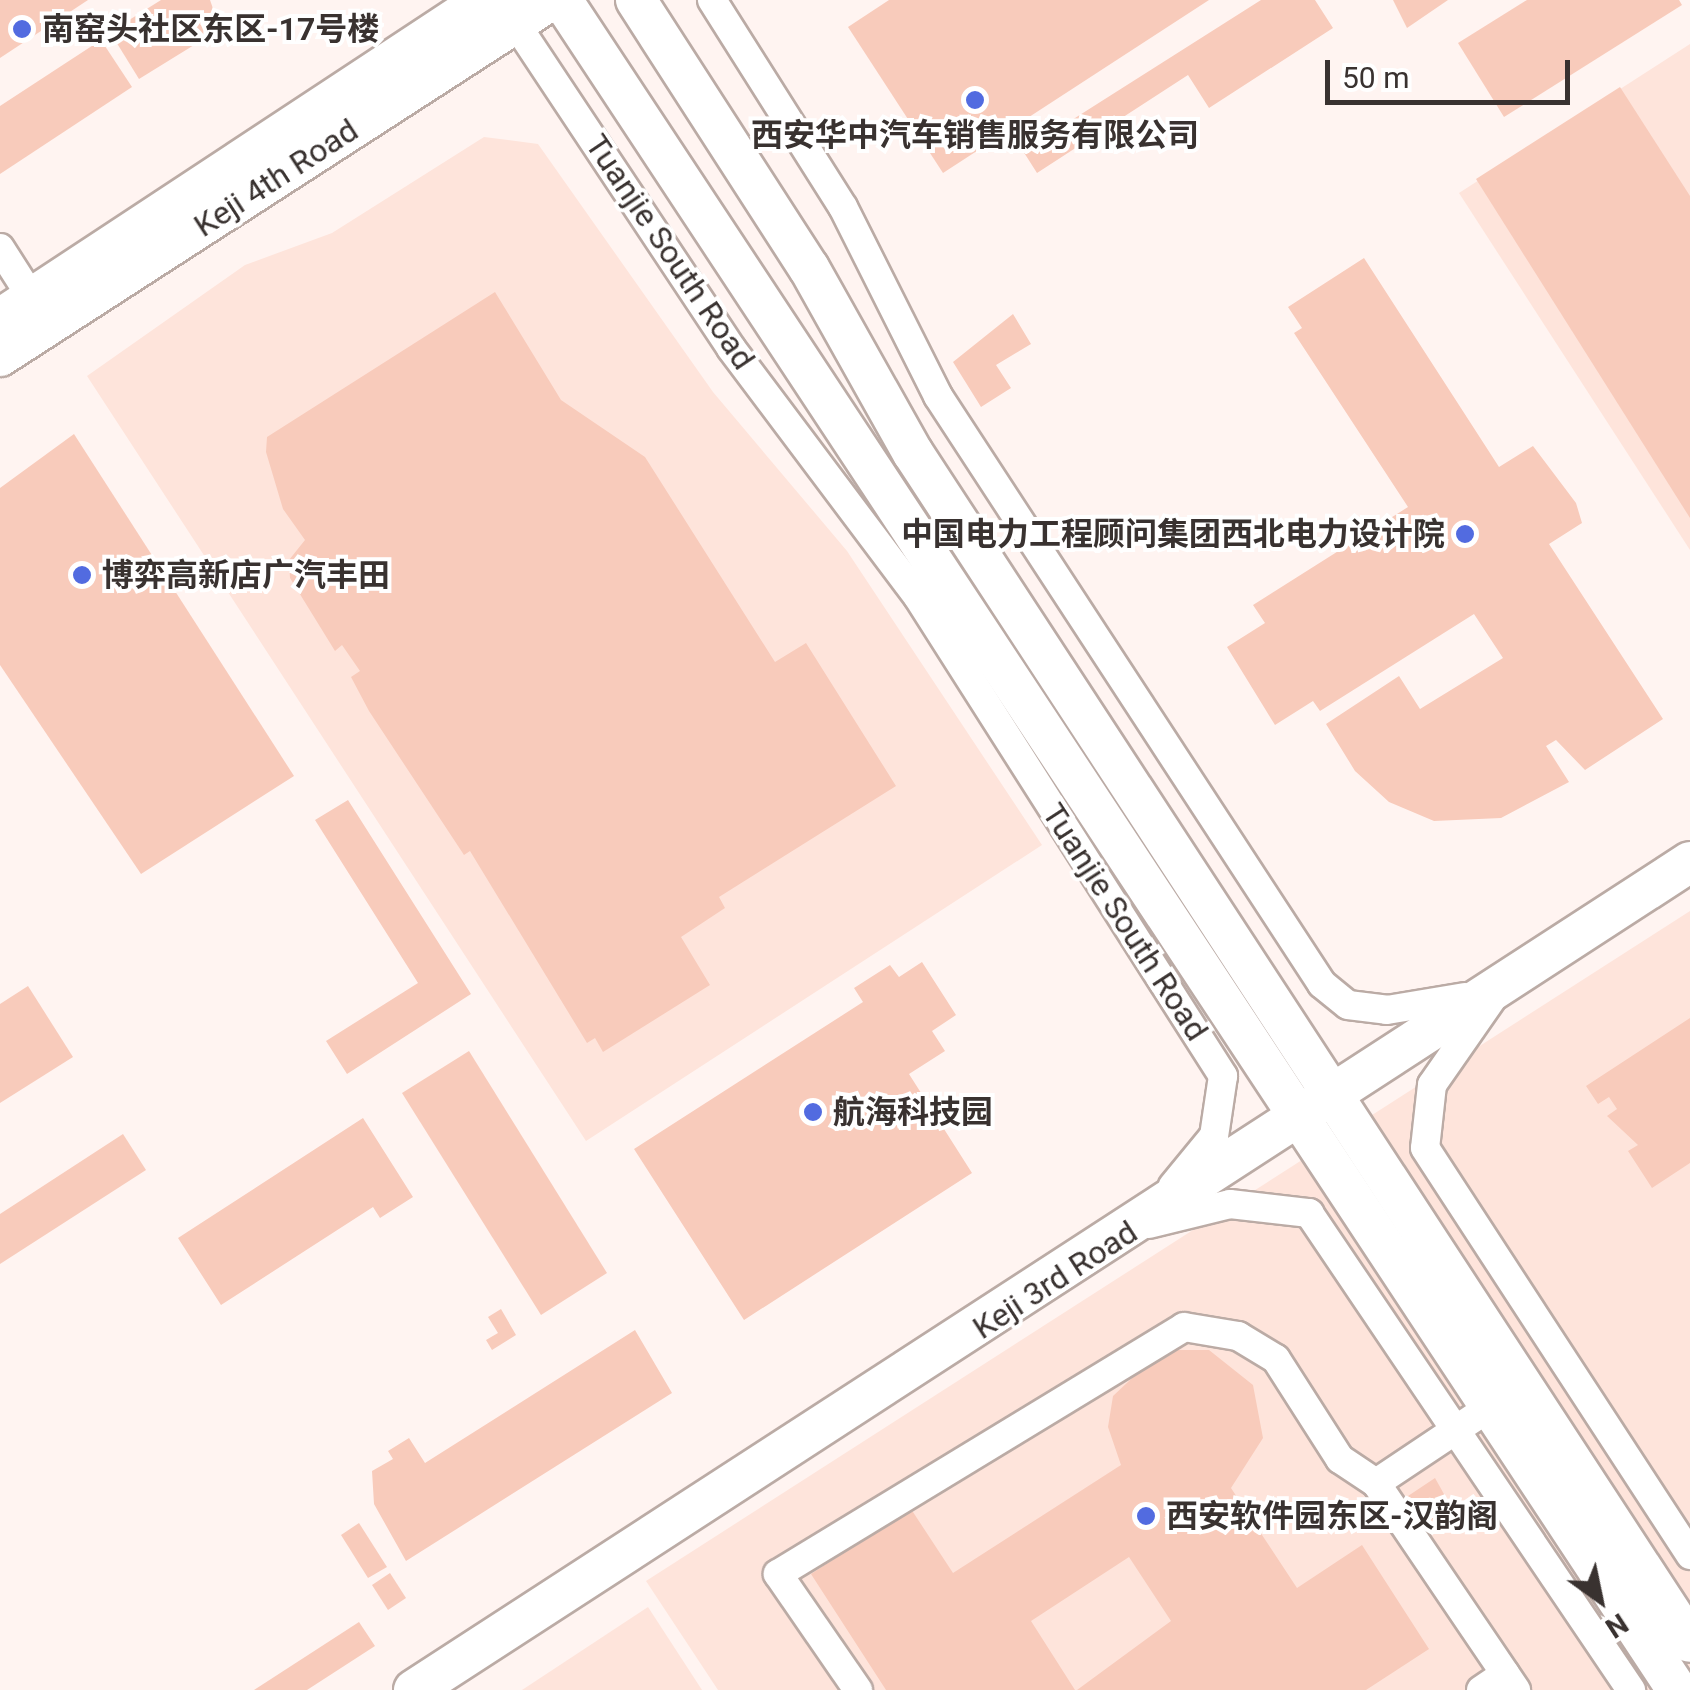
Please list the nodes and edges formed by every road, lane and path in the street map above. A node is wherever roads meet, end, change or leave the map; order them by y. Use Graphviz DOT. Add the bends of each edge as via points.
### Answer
graph roads {
  1 [pos="484,0"];
  2 [pos="551,0"];
  3 [pos="562,0"];
  4 [pos="636,0"];
  5 [pos="712,0"];
  6 [pos="509,12"];
  7 [pos="0,248"];
  8 [pos="16,308"];
  9 [pos="0,356"];
  10 [pos="1690,862"];
  11 [pos="1500,987"];
  12 [pos="1319,1105"];
  13 [pos="1138,1227"];
  14 [pos="1476,1417"];
  15 [pos="1376,1483"];
  16 [pos="1690,1555"];
  17 [pos="1690,1642"];
  18 [pos="1510,1682"];
  19 [pos="414,1690"];
  20 [pos="858,1690"];
  21 [pos="1481,1690"];
  22 [pos="1632,1690"];
  23 [pos="1677,1690"];
  1 -- 8 [label="main road, Keji 4th Road"];
  2 -- 6 [label="main road, Keji 4th Road"];
  3 -- 12 [label="main road, Tuanjie South Road"];
  4 -- 12 [label="main road, Tuanjie South Road" via="809,268 913,453"];
  5 -- 11 [label="street" via="844,207 938,396 1322,984 1348,1005 1386,1010"];
  6 -- 9 [label="main road, Keji 4th Road"];
  6 -- 13 [label="street, Tuanjie South Road" via="731,348 918,598 1223,1076 1214,1136"];
  7 -- 8 [label="street"];
  10 -- 11 [label="main road, Keji 3rd Road"];
  11 -- 12 [label="main road, Keji 3rd Road"];
  11 -- 16 [label="street" via="1432,1086 1425,1148"];
  12 -- 13 [label="main road, Keji 3rd Road"];
  12 -- 14 [label="main road, Tuanjie South Road"];
  12 -- 17 [label="main road, Tuanjie South Road"];
  13 -- 14 [label="street, Tuanjie South Road" via="1230,1204 1309,1213"];
  13 -- 19 [label="main road, Keji 3rd Road"];
  14 -- 15 [label="street"];
  14 -- 22 [label="street, Tuanjie South Road"];
  14 -- 23 [label="main road, Tuanjie South Road"];
  15 -- 18 [label="street"];
  15 -- 20 [label="street" via="1340,1460 1276,1360 1238,1336 1184,1326 778,1574"];
  18 -- 21 [label="street"];
}
